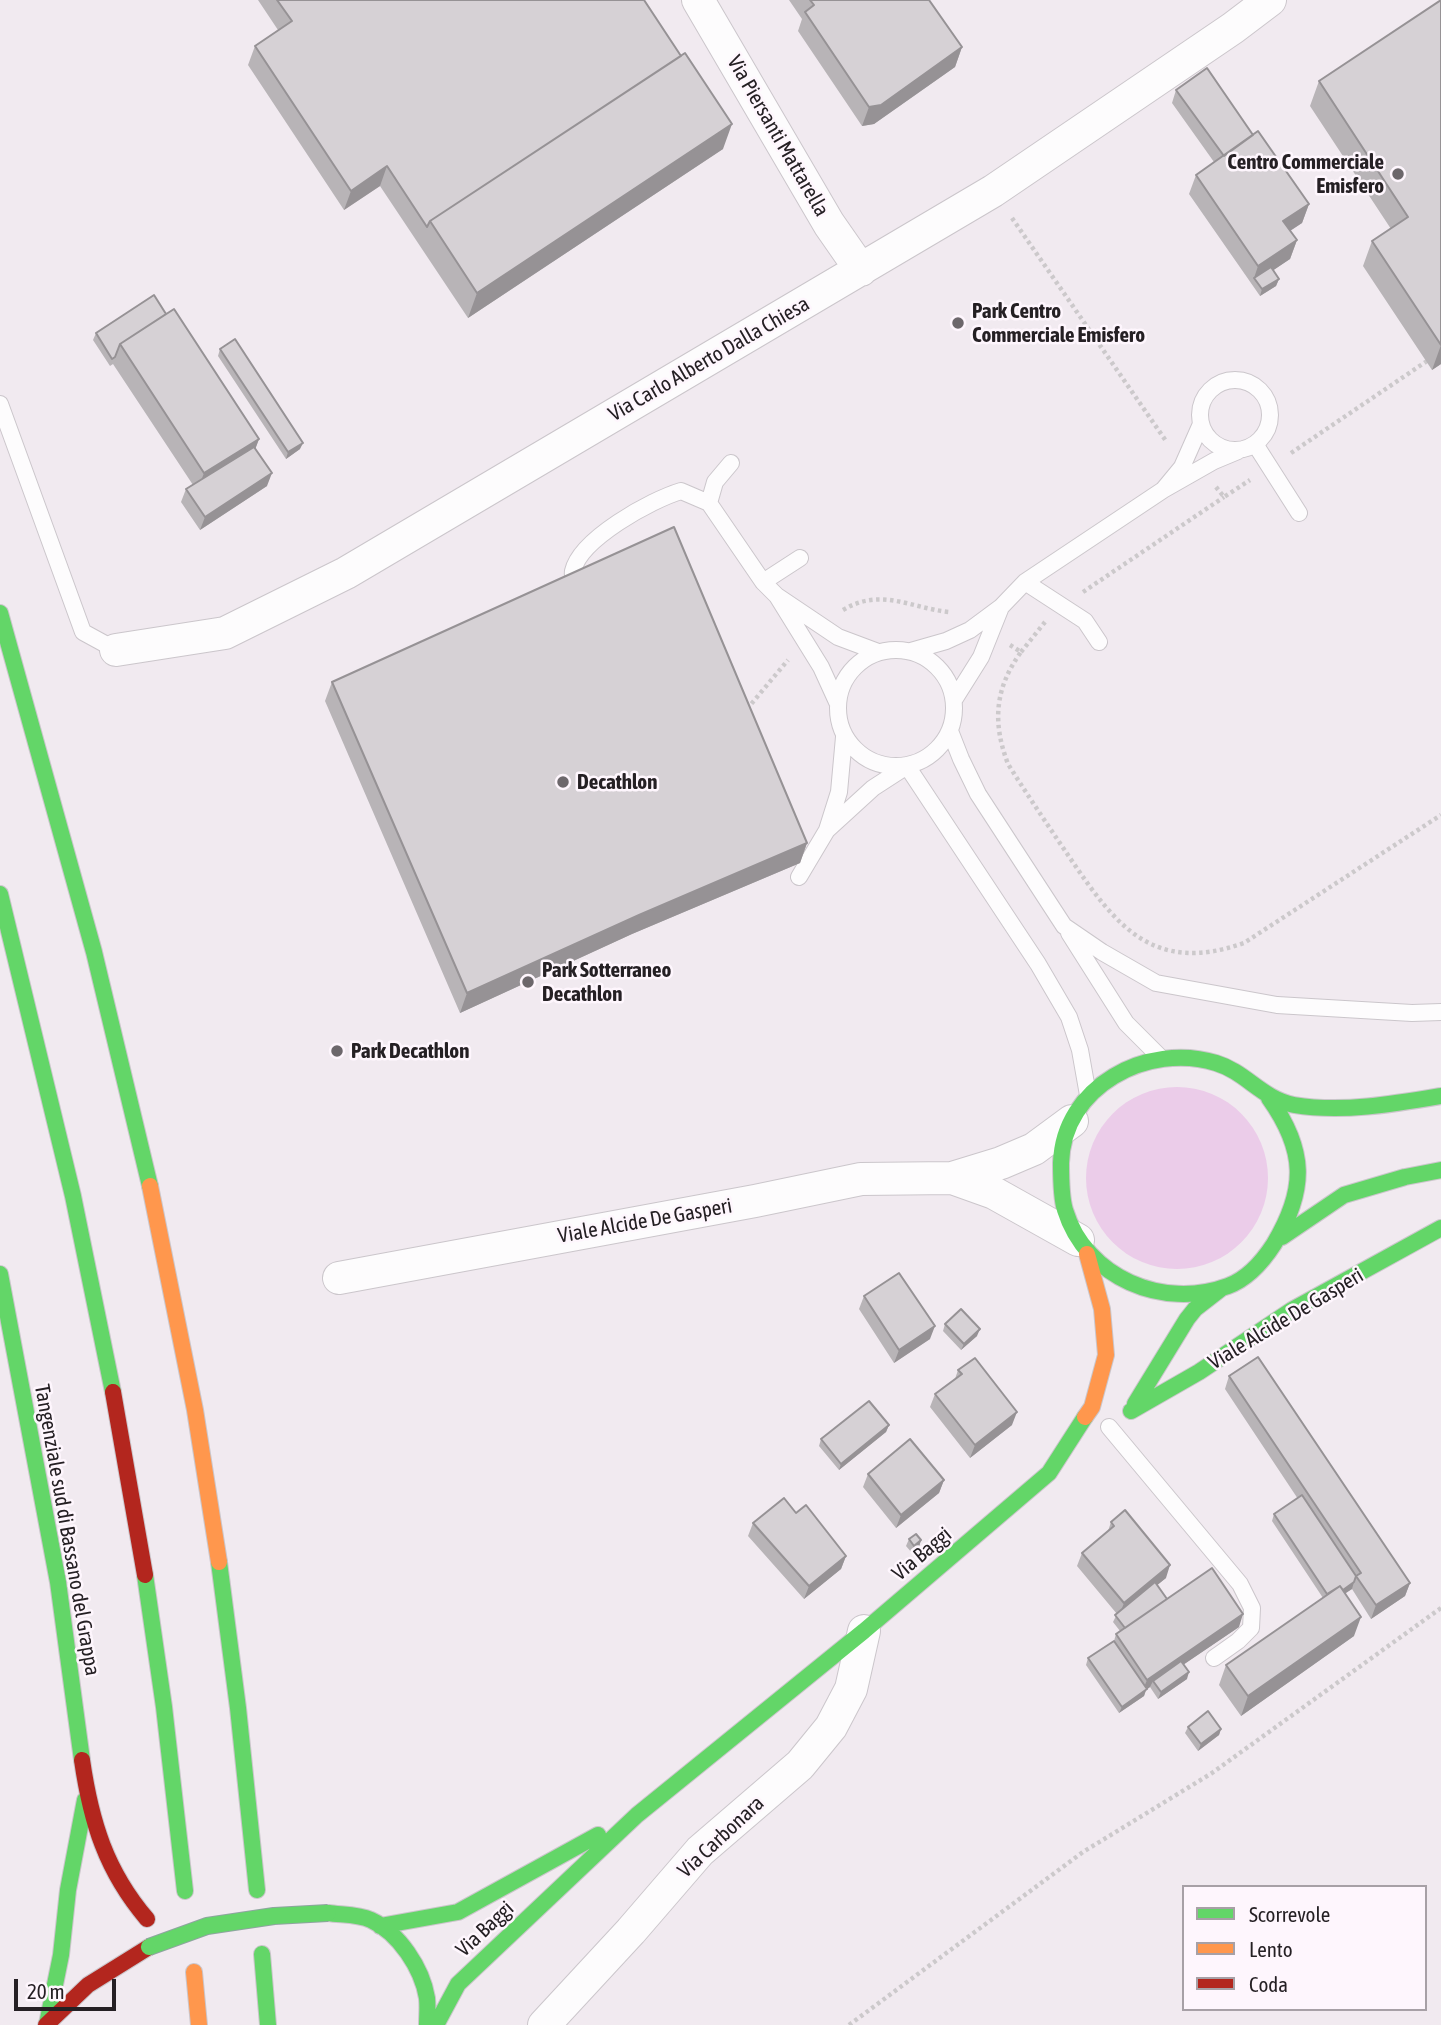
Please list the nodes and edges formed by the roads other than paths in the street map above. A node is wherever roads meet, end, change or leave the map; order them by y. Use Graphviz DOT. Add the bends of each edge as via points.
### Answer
graph roads {
  1 [pos="698,0"];
  2 [pos="1270,0"];
  3 [pos="861,270"];
  4 [pos="0,404"];
  5 [pos="1201,424"];
  6 [pos="1250,446"];
  7 [pos="731,463"];
  8 [pos="1163,490"];
  9 [pos="709,503"];
  10 [pos="1299,513"];
  11 [pos="800,558"];
  12 [pos="764,582"];
  13 [pos="1025,582"];
  14 [pos="575,587"];
  15 [pos="776,596"];
  16 [pos="1001,607"];
  17 [pos="0,613"];
  18 [pos="1099,642"];
  19 [pos="116,650"];
  20 [pos="911,651"];
  21 [pos="878,652"];
  22 [pos="954,700"];
  23 [pos="837,702"];
  24 [pos="950,731"];
  25 [pos="844,737"];
  26 [pos="907,766"];
  27 [pos="827,830"];
  28 [pos="799,877"];
  29 [pos="0,894"];
  30 [pos="1064,926"];
  31 [pos="1441,1012"];
  32 [pos="1161,1058"];
  33 [pos="1441,1096"];
  34 [pos="1269,1098"];
  35 [pos="1080,1109"];
  36 [pos="1441,1170"];
  37 [pos="952,1178"];
  38 [pos="1441,1228"];
  39 [pos="1282,1237"];
  40 [pos="1083,1247"];
  41 [pos="0,1274"];
  42 [pos="339,1278"];
  43 [pos="1222,1289"];
  44 [pos="1131,1411"];
  45 [pos="1099,1435"];
  46 [pos="1049,1473"];
  47 [pos="864,1631"];
  48 [pos="1214,1658"];
  49 [pos="86,1795"];
  50 [pos="637,1815"];
  51 [pos="257,1890"];
  52 [pos="185,1891"];
  53 [pos="206,1926"];
  54 [pos="380,1926"];
  55 [pos="262,1954"];
  56 [pos="194,1972"];
  57 [pos="47,2025"];
  58 [pos="200,2025"];
  59 [pos="268,2025"];
  60 [pos="427,2025"];
  61 [pos="436,2025"];
  62 [pos="544,2025"];
  1 -- 3 [label="street, Via Piersanti Mattarella" via="829,224"];
  2 -- 3 [label="street, Via Carlo Alberto Dalla Chiesa" via="993,191"];
  3 -- 19 [label="street, Via Carlo Alberto Dalla Chiesa" via="346,573 225,633"];
  4 -- 19 [label="lane" via="83,632"];
  5 -- 6 [label="lane" via="1223,448"];
  5 -- 6 [label="lane" via="1200,412 1209,391 1230,380 1250,383 1266,397 1269,408 1268,428"];
  5 -- 8 [label="lane" via="1182,467"];
  6 -- 8 [label="lane"];
  6 -- 10 [label="lane"];
  7 -- 9 [label="lane" via="715,482"];
  8 -- 13 [label="lane"];
  9 -- 12 [label="lane"];
  9 -- 14 [label="lane" via="681,491 657,498 589,544 573,572"];
  11 -- 12 [label="lane"];
  12 -- 15 [label="lane"];
  13 -- 16 [label="lane"];
  13 -- 18 [label="lane" via="1085,621"];
  15 -- 21 [label="lane" via="838,637"];
  15 -- 23 [label="lane" via="821,667"];
  16 -- 20 [label="lane" via="970,630"];
  16 -- 22 [label="lane" via="981,657"];
  17 -- 51 [label="main road" via="77,883 150,1185 213,1523"];
  20 -- 21 [label="lane"];
  20 -- 22 [label="lane" via="940,669"];
  21 -- 23 [label="lane" via="849,671"];
  22 -- 24 [label="lane"];
  23 -- 25 [label="lane"];
  24 -- 26 [label="lane" via="933,754"];
  24 -- 30 [label="lane" via="978,793"];
  25 -- 26 [label="lane" via="882,765"];
  25 -- 27 [label="lane" via="839,792"];
  26 -- 27 [label="lane" via="873,788"];
  26 -- 35 [label="lane" via="1069,1017 1080,1050"];
  27 -- 28 [label="lane"];
  29 -- 52 [label="main road" via="59,1133 102,1334 164,1706"];
  30 -- 31 [label="lane" via="1156,983 1277,1004"];
  30 -- 32 [label="lane" via="1126,1023"];
  32 -- 34 [label="main road, Viale Alcide De Gasperi" via="1201,1058 1238,1072"];
  32 -- 35 [label="main road, Viale Alcide De Gasperi" via="1134,1065 1109,1079"];
  33 -- 34 [label="main road, Viale Alcide De Gasperi" via="1304,1106"];
  34 -- 39 [label="main road, Viale Alcide De Gasperi" via="1289,1129 1298,1166 1296,1203"];
  35 -- 37 [label="street, Viale Alcide De Gasperi" via="1034,1149"];
  35 -- 40 [label="main road, Viale Alcide De Gasperi" via="1062,1150 1059,1181 1065,1212"];
  36 -- 39 [label="main road, Viale Alcide De Gasperi" via="1344,1195"];
  37 -- 40 [label="street, Viale Alcide De Gasperi" via="994,1193"];
  37 -- 42 [label="street, Viale Alcide De Gasperi" via="861,1179"];
  38 -- 44 [label="main road, Viale Alcide De Gasperi" via="1292,1310"];
  39 -- 43 [label="main road, Viale Alcide De Gasperi" via="1266,1259"];
  40 -- 43 [label="main road, Viale Alcide De Gasperi" via="1110,1274 1135,1288 1173,1295"];
  40 -- 46 [label="main road, Via Baggi" via="1102,1309 1106,1355 1092,1407"];
  41 -- 49 [label="main road, Tangenziale sud di Bassano del Grappa" via="63,1612"];
  43 -- 44 [label="main road, Viale Alcide De Gasperi" via="1182,1325"];
  44 -- 45 [label="main road, Viale Alcide De Gasperi"];
  45 -- 46 [label="main road, Viale Alcide De Gasperi"];
  45 -- 48 [label="lane" via="1240,1584 1252,1608 1251,1628"];
  46 -- 47 [label="main road, Via Baggi"];
  47 -- 50 [label="main road, Via Baggi"];
  47 -- 62 [label="street, Via Carbonara" via="851,1689 823,1737 800,1765 700,1851"];
  49 -- 53 [label="main road, Tangenziale sud di Bassano del Grappa" via="116,1879 130,1902 147,1919 176,1926"];
  49 -- 57 [label="main road, Tangenziale sud di Bassano del Grappa"];
  50 -- 54 [label="main road, Via Baggi" via="458,1912"];
  50 -- 61 [label="main road, Via Baggi" via="458,1984"];
  53 -- 54 [label="main road, Tangenziale sud di Bassano del Grappa, bridge" via="328,1913 369,1919"];
  53 -- 57 [label="main road, Tangenziale sud di Bassano del Grappa, bridge" via="149,1947 89,1984"];
  54 -- 60 [label="main road, Tangenziale sud di Bassano del Grappa" via="418,1970 427,1998"];
  55 -- 59 [label="main road"];
  56 -- 58 [label="main road"];
}
